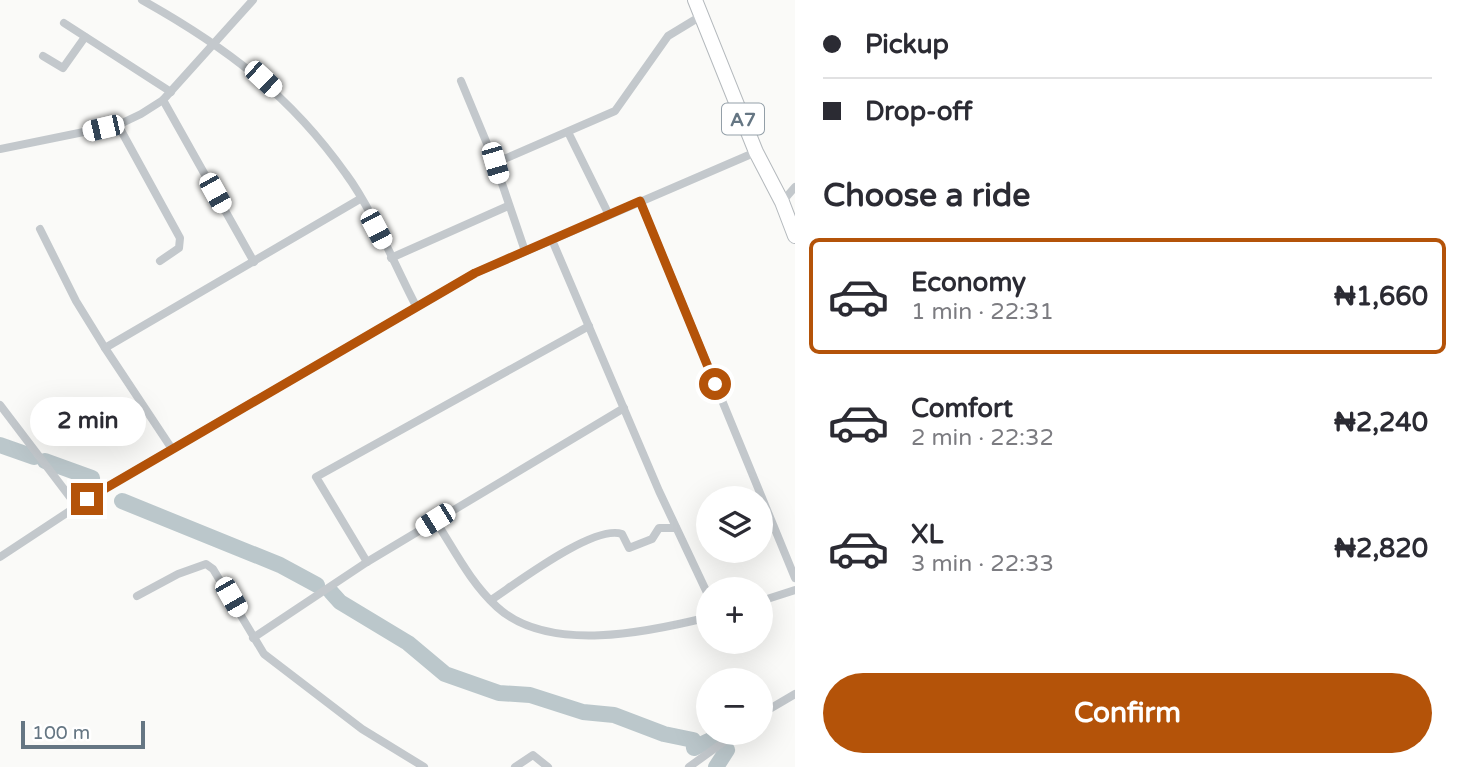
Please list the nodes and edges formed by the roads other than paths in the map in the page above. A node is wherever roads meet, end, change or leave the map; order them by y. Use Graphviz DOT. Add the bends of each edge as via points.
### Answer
graph roads {
  1 [pos="142,0"];
  2 [pos="253,0"];
  3 [pos="695,0"];
  4 [pos="701,16"];
  5 [pos="64,23"];
  6 [pos="85,37"];
  7 [pos="213,42"];
  8 [pos="43,56"];
  9 [pos="461,81"];
  10 [pos="171,92"];
  11 [pos="163,100"];
  12 [pos="118,125"];
  13 [pos="568,132"];
  14 [pos="0,149"];
  15 [pos="756,152"];
  16 [pos="495,163"];
  17 [pos="795,187"];
  18 [pos="360,199"];
  19 [pos="640,201"];
  20 [pos="782,202"];
  21 [pos="508,206"];
  22 [pos="609,215"];
  23 [pos="40,229"];
  24 [pos="795,236"];
  25 [pos="552,240"];
  26 [pos="525,251"];
  27 [pos="391,258"];
  28 [pos="160,261"];
  29 [pos="254,262"];
  30 [pos="416,306"];
  31 [pos="589,326"];
  32 [pos="105,348"];
  33 [pos="0,405"];
  34 [pos="624,408"];
  35 [pos="172,449"];
  36 [pos="76,505"];
  37 [pos="435,520"];
  38 [pos="676,528"];
  39 [pos="0,557"];
  40 [pos="366,562"];
  41 [pos="699,577"];
  42 [pos="795,578"];
  43 [pos="795,590"];
  44 [pos="137,596"];
  45 [pos="773,597"];
  46 [pos="491,600"];
  47 [pos="696,620"];
  48 [pos="253,638"];
  49 [pos="795,694"];
  50 [pos="773,706"];
  51 [pos="719,745"];
  52 [pos="424,767"];
  53 [pos="515,767"];
  54 [pos="548,767"];
  55 [pos="689,767"];
  1 -- 7 [label="street"];
  2 -- 7 [label="street"];
  3 -- 4 [label="highway, A7"];
  4 -- 13 [label="street" via="668,36 615,111"];
  4 -- 15 [label="highway, A7"];
  5 -- 6 [label="street"];
  6 -- 8 [label="street" via="63,68"];
  6 -- 10 [label="street"];
  7 -- 10 [label="street"];
  7 -- 18 [label="street" via="284,99 348,176"];
  9 -- 16 [label="street"];
  10 -- 11 [label="street"];
  11 -- 12 [label="street"];
  11 -- 29 [label="street"];
  12 -- 14 [label="street"];
  12 -- 28 [label="street" via="180,238 180,248"];
  13 -- 16 [label="street"];
  13 -- 22 [label="street"];
  15 -- 19 [label="street"];
  15 -- 20 [label="highway, A7"];
  16 -- 21 [label="street"];
  17 -- 20 [label="street"];
  18 -- 27 [label="street"];
  18 -- 29 [label="street"];
  19 -- 22 [label="street"];
  19 -- 42 [label="street"];
  20 -- 24 [label="highway, A7"];
  21 -- 26 [label="street"];
  21 -- 27 [label="street"];
  22 -- 25 [label="street"];
  23 -- 32 [label="street"];
  25 -- 26 [label="street"];
  25 -- 31 [label="street"];
  26 -- 30 [label="street"];
  27 -- 30 [label="street"];
  29 -- 32 [label="street"];
  30 -- 35 [label="street"];
  31 -- 34 [label="street"];
  31 -- 40 [label="street" via="316,477"];
  32 -- 35 [label="street"];
  33 -- 36 [label="street"];
  34 -- 37 [label="street"];
  34 -- 38 [label="street"];
  35 -- 36 [label="street"];
  36 -- 39 [label="street"];
  37 -- 40 [label="street"];
  37 -- 46 [label="street" via="459,561"];
  38 -- 41 [label="street"];
  38 -- 46 [label="street" via="659,528 652,539 629,548 622,534 605,533 564,553"];
  40 -- 48 [label="street"];
  43 -- 45 [label="street"];
  44 -- 48 [label="street" via="206,564"];
  46 -- 47 [label="street" via="524,624 575,635 667,628"];
  48 -- 52 [label="street" via="264,654 301,685"];
  49 -- 50 [label="street"];
  51 -- 55 [label="street"];
  53 -- 54 [label="street" via="531,755"];
}
